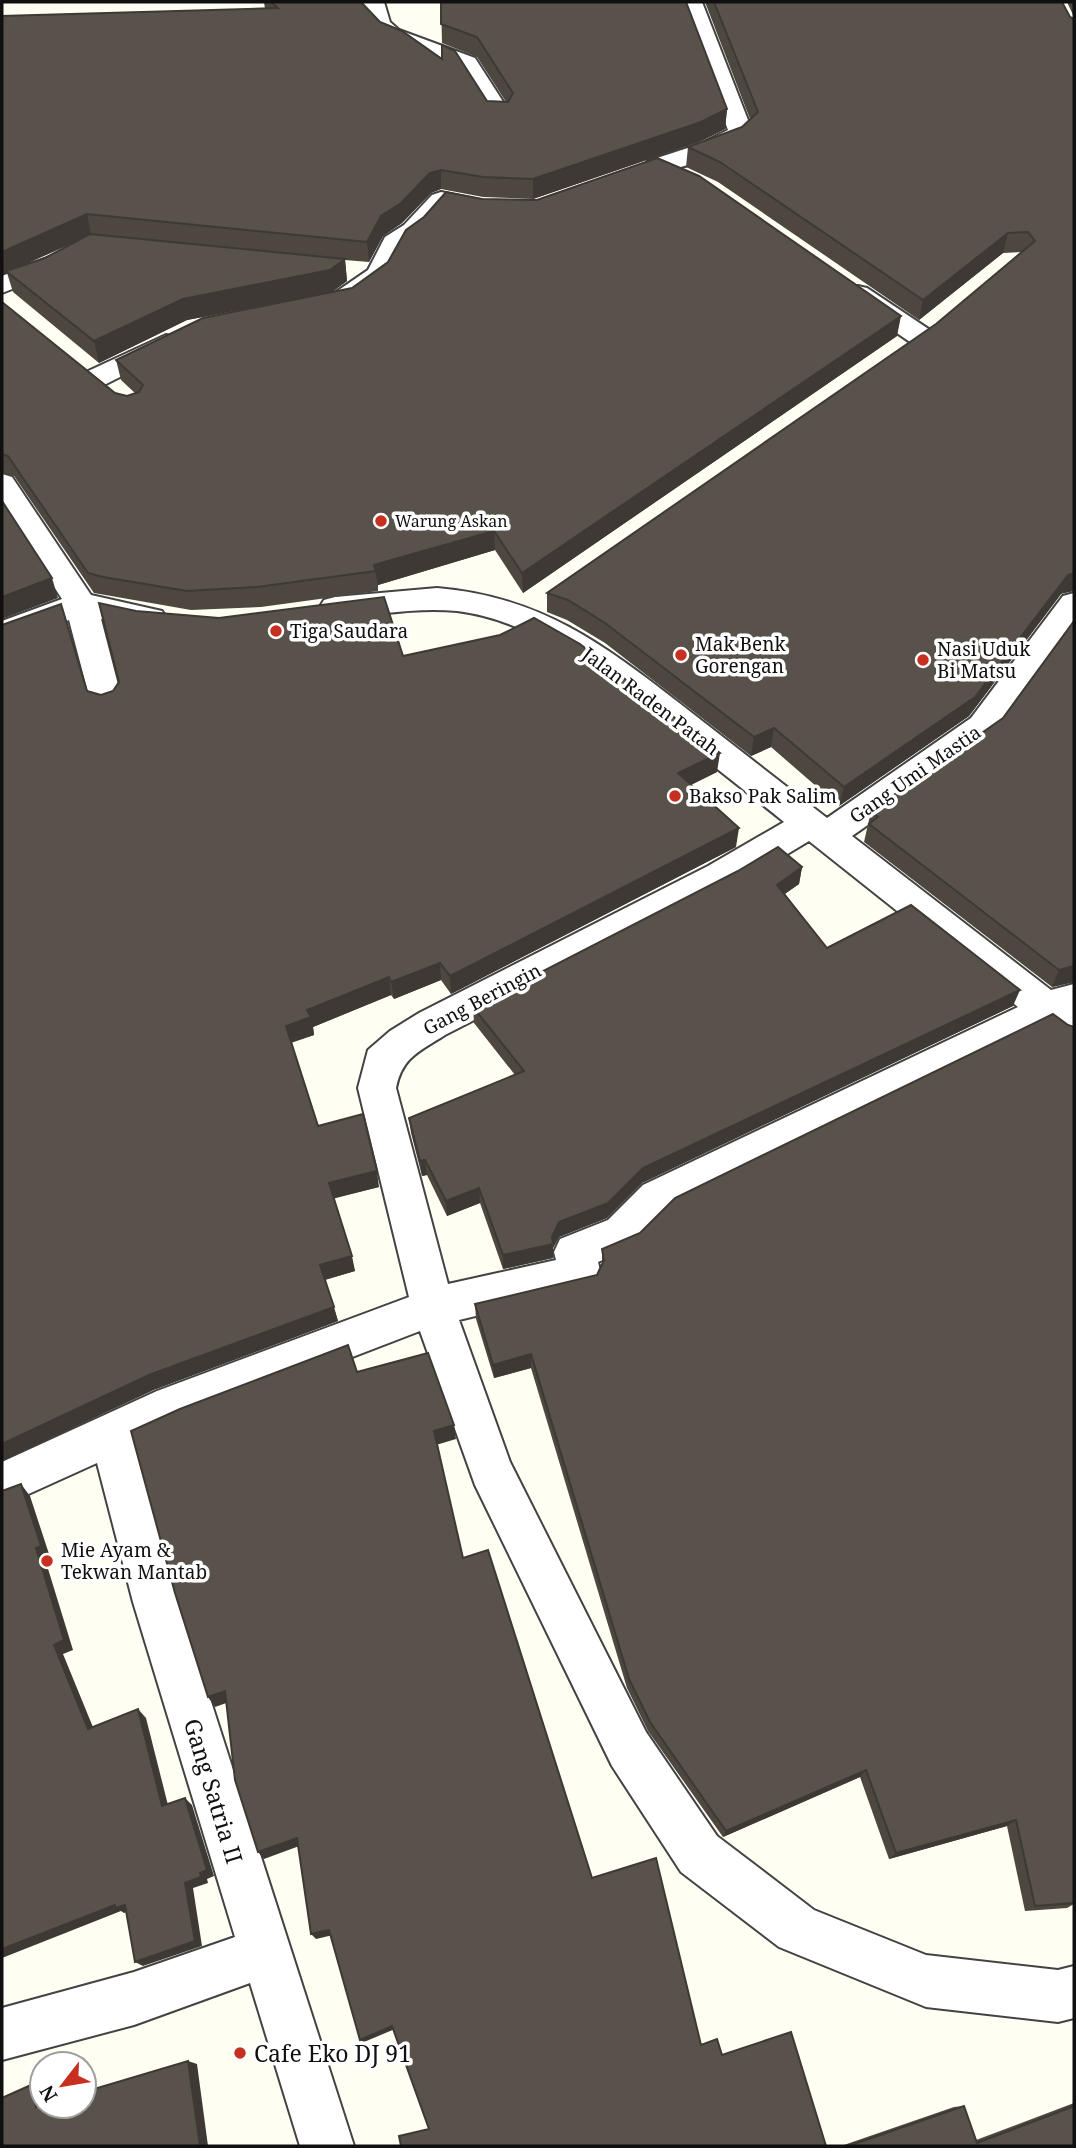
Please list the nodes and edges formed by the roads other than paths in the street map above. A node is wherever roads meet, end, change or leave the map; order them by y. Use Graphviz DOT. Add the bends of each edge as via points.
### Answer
graph roads {
  1 [pos="373,2"];
  2 [pos="691,2"];
  3 [pos="499,114"];
  4 [pos="657,166"];
  5 [pos="633,175"];
  6 [pos="692,181"];
  7 [pos="509,209"];
  8 [pos="81,250"];
  9 [pos="341,270"];
  10 [pos="379,274"];
  11 [pos="842,282"];
  12 [pos="4,298"];
  13 [pos="320,305"];
  14 [pos="186,334"];
  15 [pos="919,337"];
  16 [pos="122,398"];
  17 [pos="2,484"];
  18 [pos="81,604"];
  19 [pos="1074,604"];
  20 [pos="304,612"];
  21 [pos="183,622"];
  22 [pos="2,633"];
  23 [pos="106,700"];
  24 [pos="817,831"];
  25 [pos="1067,1011"];
  26 [pos="433,1307"];
  27 [pos="111,1433"];
  28 [pos="2,1484"];
  29 [pos="263,1951"];
  30 [pos="1074,1992"];
  31 [pos="2,2034"];
  32 [pos="327,2146"];
  1 -- 3 [label="street" via="379,25 391,35 467,64"];
  2 -- 4 [label="street" via="741,133"];
  4 -- 5 [label="street"];
  4 -- 6 [label="street"];
  7 -- 10 [label="street" via="441,200 408,238 394,243"];
  8 -- 12 [label="street"];
  9 -- 10 [label="street"];
  10 -- 13 [label="street" via="342,300"];
  11 -- 15 [label="street"];
  14 -- 16 [label="street" via="86,370"];
  17 -- 18 [label="street"];
  18 -- 21 [label="street"];
  18 -- 22 [label="street"];
  18 -- 23 [label="street"];
  19 -- 24 [label="street, Gang Umi Mastia" via="983,727"];
  20 -- 24 [label="street, Jalan Raden Patah" via="435,599 527,607"];
  24 -- 25 [label="street, Jalan Raden Patah"];
  24 -- 26 [label="street, Gang Beringin" via="432,1024 382,1061 377,1088"];
  25 -- 26 [label="street" via="792,1131 657,1198 622,1233 575,1252 580,1274"];
  26 -- 27 [label="street"];
  26 -- 30 [label="street, Gang Beringin" via="491,1469 628,1749 699,1854 797,1929 926,1981 1058,1996"];
  27 -- 28 [label="street"];
  27 -- 29 [label="street, Gang Satria II" via="156,1602"];
  29 -- 31 [label="street" via="119,2004"];
  29 -- 32 [label="street, Gang Satria II"];
}
